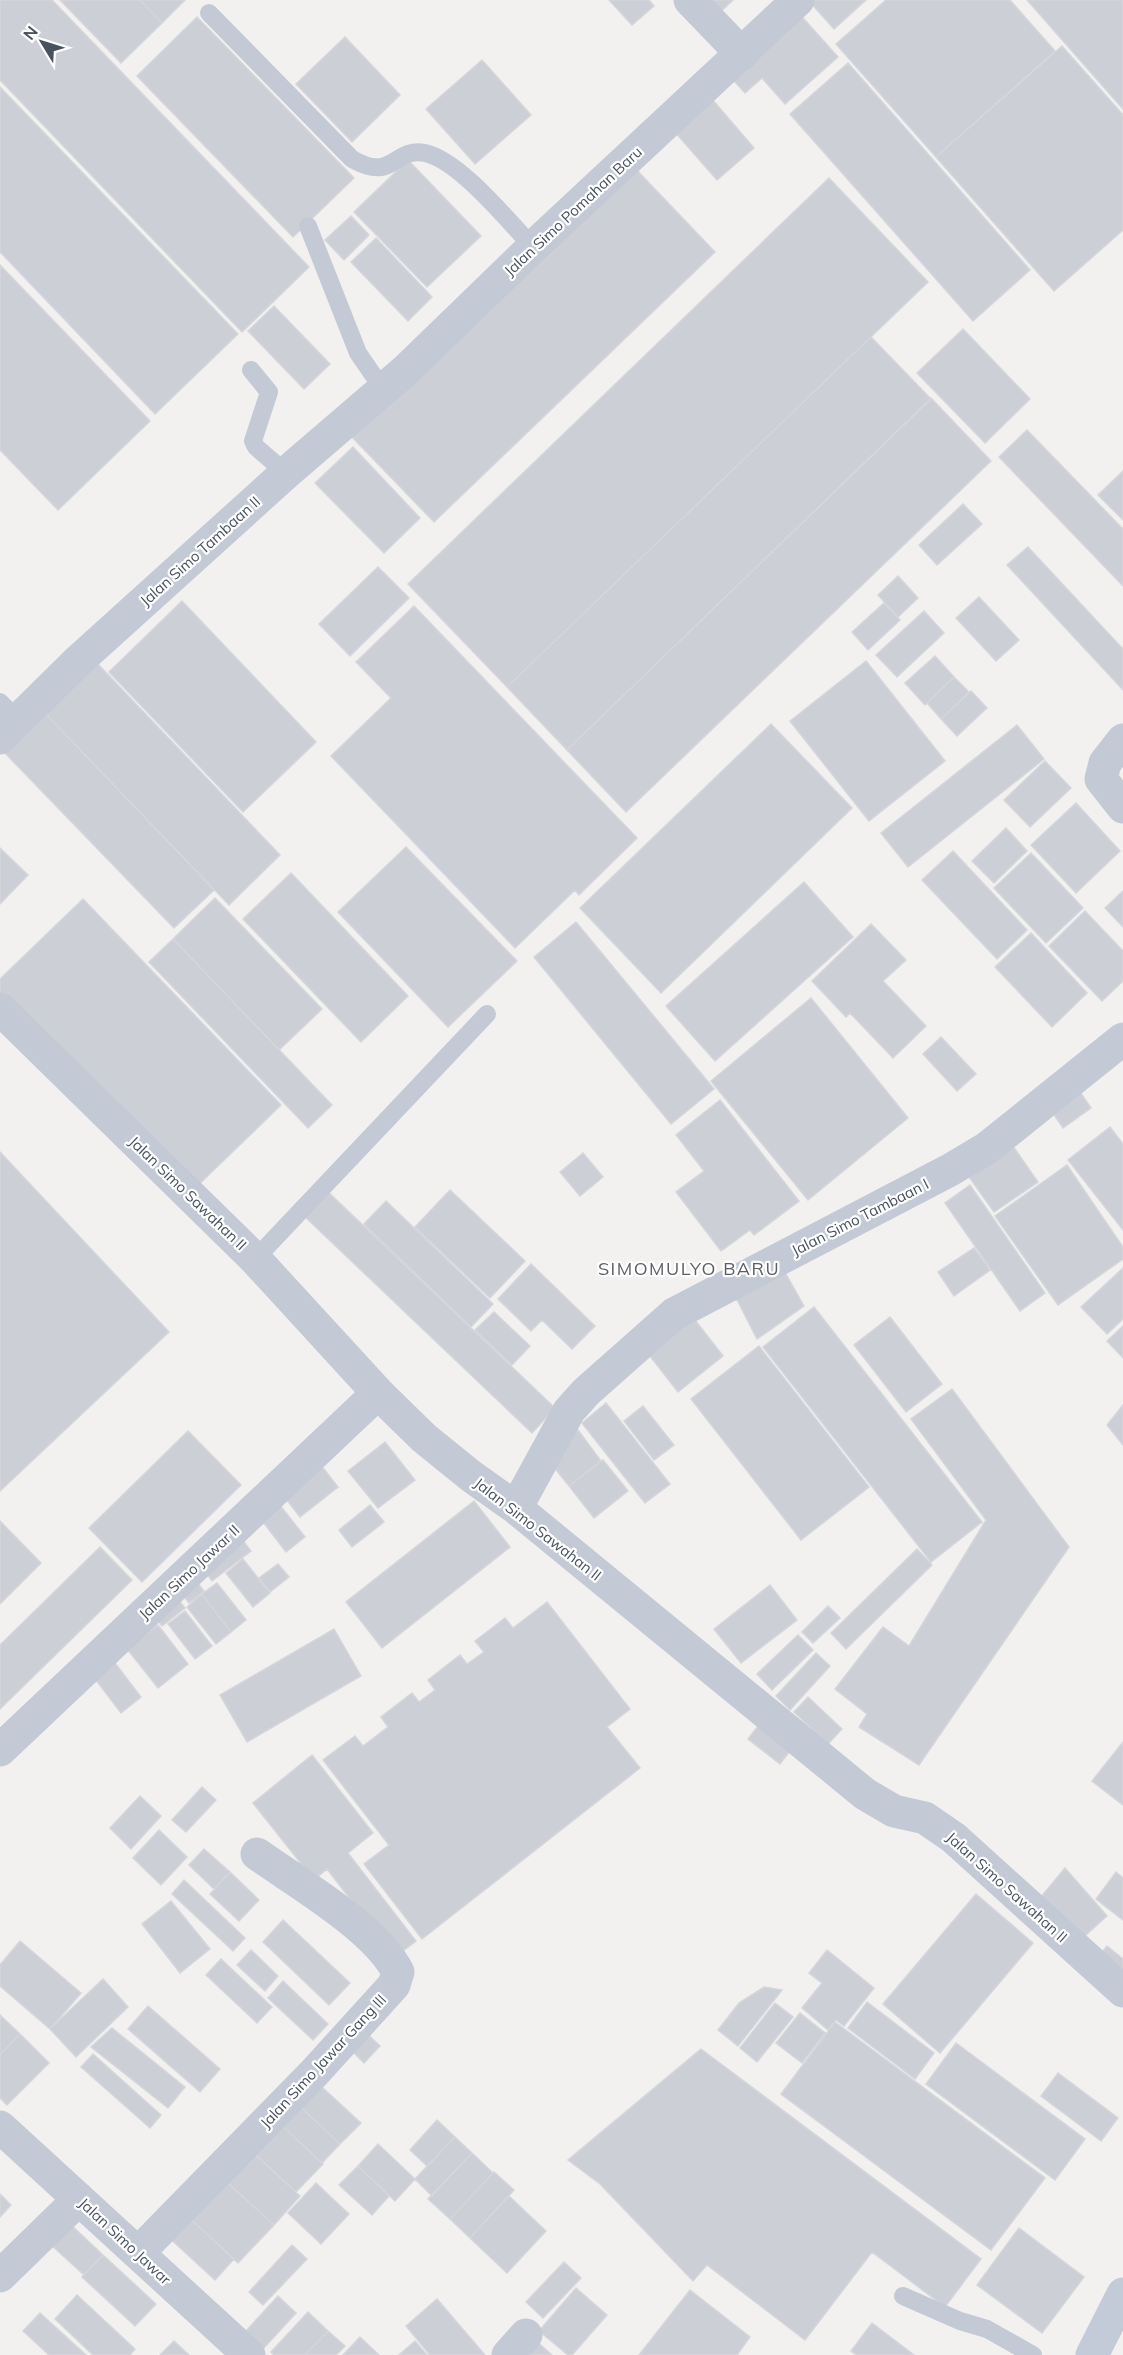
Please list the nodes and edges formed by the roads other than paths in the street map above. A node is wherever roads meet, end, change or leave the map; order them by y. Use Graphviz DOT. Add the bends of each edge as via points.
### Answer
graph roads {
  1 [pos="690,0"];
  2 [pos="798,0"];
  3 [pos="209,13"];
  4 [pos="742,54"];
  5 [pos="308,226"];
  6 [pos="533,247"];
  7 [pos="251,370"];
  8 [pos="394,379"];
  9 [pos="286,473"];
  10 [pos="6,720"];
  11 [pos="1123,740"];
  12 [pos="1123,807"];
  13 [pos="0,1009"];
  14 [pos="487,1014"];
  15 [pos="1123,1039"];
  16 [pos="255,1259"];
  17 [pos="378,1393"];
  18 [pos="516,1508"];
  19 [pos="0,1750"];
  20 [pos="257,1854"];
  21 [pos="1123,1991"];
  22 [pos="0,2127"];
  23 [pos="79,2199"];
  24 [pos="138,2253"];
  25 [pos="0,2276"];
  26 [pos="1123,2294"];
  27 [pos="903,2296"];
  28 [pos="249,2355"];
  29 [pos="1033,2355"];
  30 [pos="1092,2355"];
  1 -- 4 [label="street"];
  2 -- 4 [label="street, Jalan Simo Pomahan Baru"];
  3 -- 6 [label="lane" via="352,159 367,168 382,169 410,153 425,153 446,161"];
  4 -- 6 [label="street, Jalan Simo Pomahan Baru"];
  5 -- 8 [label="lane" via="358,353"];
  6 -- 8 [label="street, Jalan Simo Pomahan Baru"];
  7 -- 9 [label="lane" via="269,392 253,441"];
  8 -- 9 [label="street, Jalan Simo Tambaan II"];
  9 -- 10 [label="street, Jalan Simo Tambaan II" via="77,662"];
  11 -- 12 [label="street" via="1105,762 1101,779"];
  13 -- 16 [label="street, Jalan Simo Sawahan II"];
  14 -- 16 [label="lane"];
  15 -- 18 [label="street, Jalan Simo Tambaan I" via="987,1148 674,1314 569,1411"];
  16 -- 17 [label="street, Jalan Simo Sawahan II"];
  17 -- 18 [label="street, Jalan Simo Sawahan II" via="424,1438"];
  17 -- 19 [label="street, Jalan Simo Jawar II"];
  18 -- 21 [label="street, Jalan Simo Sawahan II" via="865,1794 894,1811 925,1818 954,1838"];
  20 -- 24 [label="street, Jalan Simo Jawar Gang III" via="367,1934 398,1972 394,1985 315,2072"];
  22 -- 23 [label="street, Jalan Simo Jawar"];
  23 -- 24 [label="street, Jalan Simo Jawar"];
  23 -- 25 [label="street"];
  24 -- 28 [label="street, Jalan Simo Jawar"];
  26 -- 30 [label="main road"];
  27 -- 29 [label="lane" via="960,2322 987,2329"];
}
